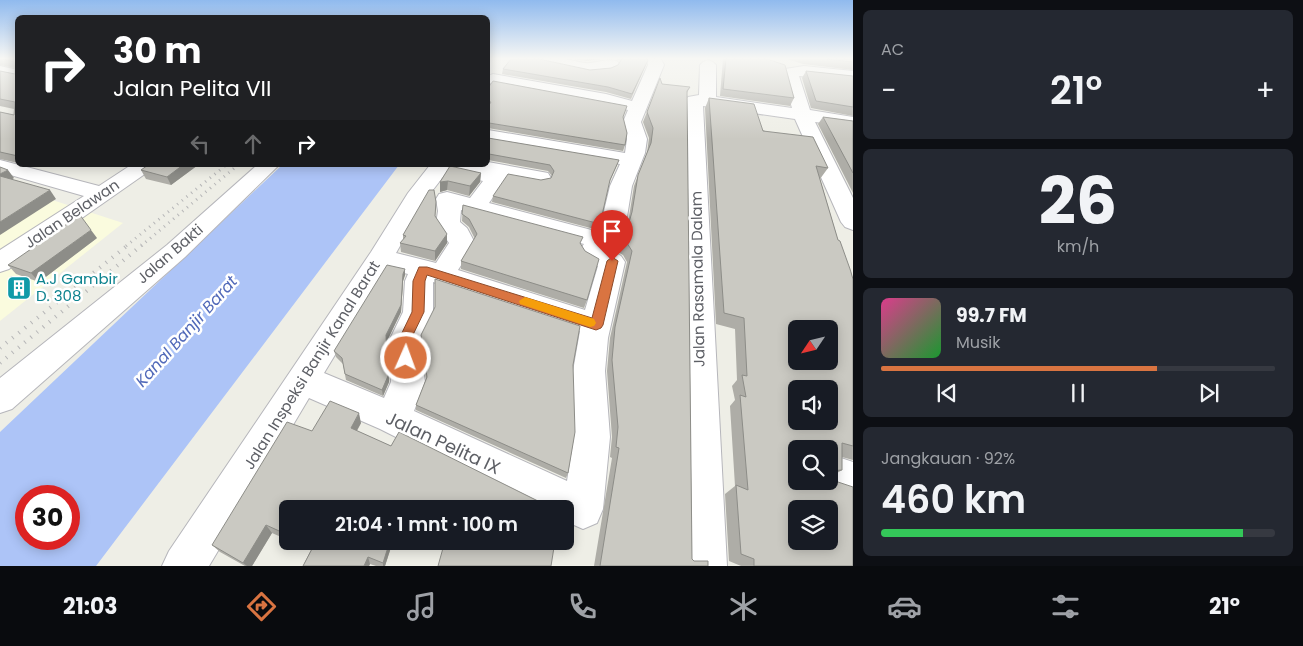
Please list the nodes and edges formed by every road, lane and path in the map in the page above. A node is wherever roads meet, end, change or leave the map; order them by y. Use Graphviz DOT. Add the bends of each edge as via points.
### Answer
graph roads {
  1 [pos="537,85"];
  2 [pos="648,85"];
  3 [pos="707,85"];
  4 [pos="796,85"];
  5 [pos="707,101"];
  6 [pos="576,111"];
  7 [pos="802,114"];
  8 [pos="636,115"];
  9 [pos="853,122"];
  10 [pos="490,136"];
  11 [pos="632,160"];
  12 [pos="827,165"];
  13 [pos="0,166"];
  14 [pos="142,167"];
  15 [pos="267,167"];
  16 [pos="450,167"];
  17 [pos="455,167"];
  18 [pos="458,167"];
  19 [pos="853,170"];
  20 [pos="540,178"];
  21 [pos="103,194"];
  22 [pos="433,196"];
  23 [pos="475,206"];
  24 [pos="853,222"];
  25 [pos="606,242"];
  26 [pos="380,258"];
  27 [pos="0,263"];
  28 [pos="432,272"];
  29 [pos="596,325"];
  30 [pos="302,379"];
  31 [pos="0,398"];
  32 [pos="392,418"];
  33 [pos="838,476"];
  34 [pos="853,481"];
  35 [pos="184,566"];
  36 [pos="705,566"];
  1 -- 8 [label="street" via="606,99"];
  2 -- 8 [label="street"];
  3 -- 5 [label="street"];
  4 -- 7 [label="street"];
  5 -- 7 [label="street"];
  5 -- 36 [label="street, Jalan Rasamala Dalam" via="694,101"];
  6 -- 8 [label="street"];
  7 -- 9 [label="street"];
  7 -- 12 [label="street"];
  8 -- 11 [label="street" via="637,139"];
  10 -- 11 [label="street"];
  11 -- 25 [label="street" via="621,186 614,223"];
  12 -- 19 [label="street"];
  12 -- 24 [label="street"];
  13 -- 21 [label="street"];
  14 -- 21 [label="street, Jalan Belawan"];
  15 -- 31 [label="street, Jalan Bakti" via="176,251"];
  16 -- 22 [label="street, Jalan Inspeksi Banjir Kanal Barat"];
  17 -- 23 [label="street" via="496,179"];
  18 -- 20 [label="street"];
  21 -- 27 [label="street, Jalan Belawan"];
  22 -- 23 [label="street"];
  22 -- 26 [label="street, Jalan Inspeksi Banjir Kanal Barat"];
  22 -- 28 [label="street" via="450,211 448,224 462,243"];
  23 -- 25 [label="street"];
  25 -- 29 [label="street" via="592,251 612,262"];
  26 -- 28 [label="street"];
  26 -- 30 [label="street, Jalan Inspeksi Banjir Kanal Barat"];
  28 -- 29 [label="street"];
  28 -- 32 [label="street" via="419,281 418,312 404,341 408,382"];
  29 -- 32 [label="street, Jalan Pelita IX" via="589,371 592,437 583,509"];
  30 -- 32 [label="street, Jalan Pelita IX"];
  30 -- 35 [label="street, Jalan Inspeksi Banjir Kanal Barat"];
  33 -- 34 [label="street"];
}
